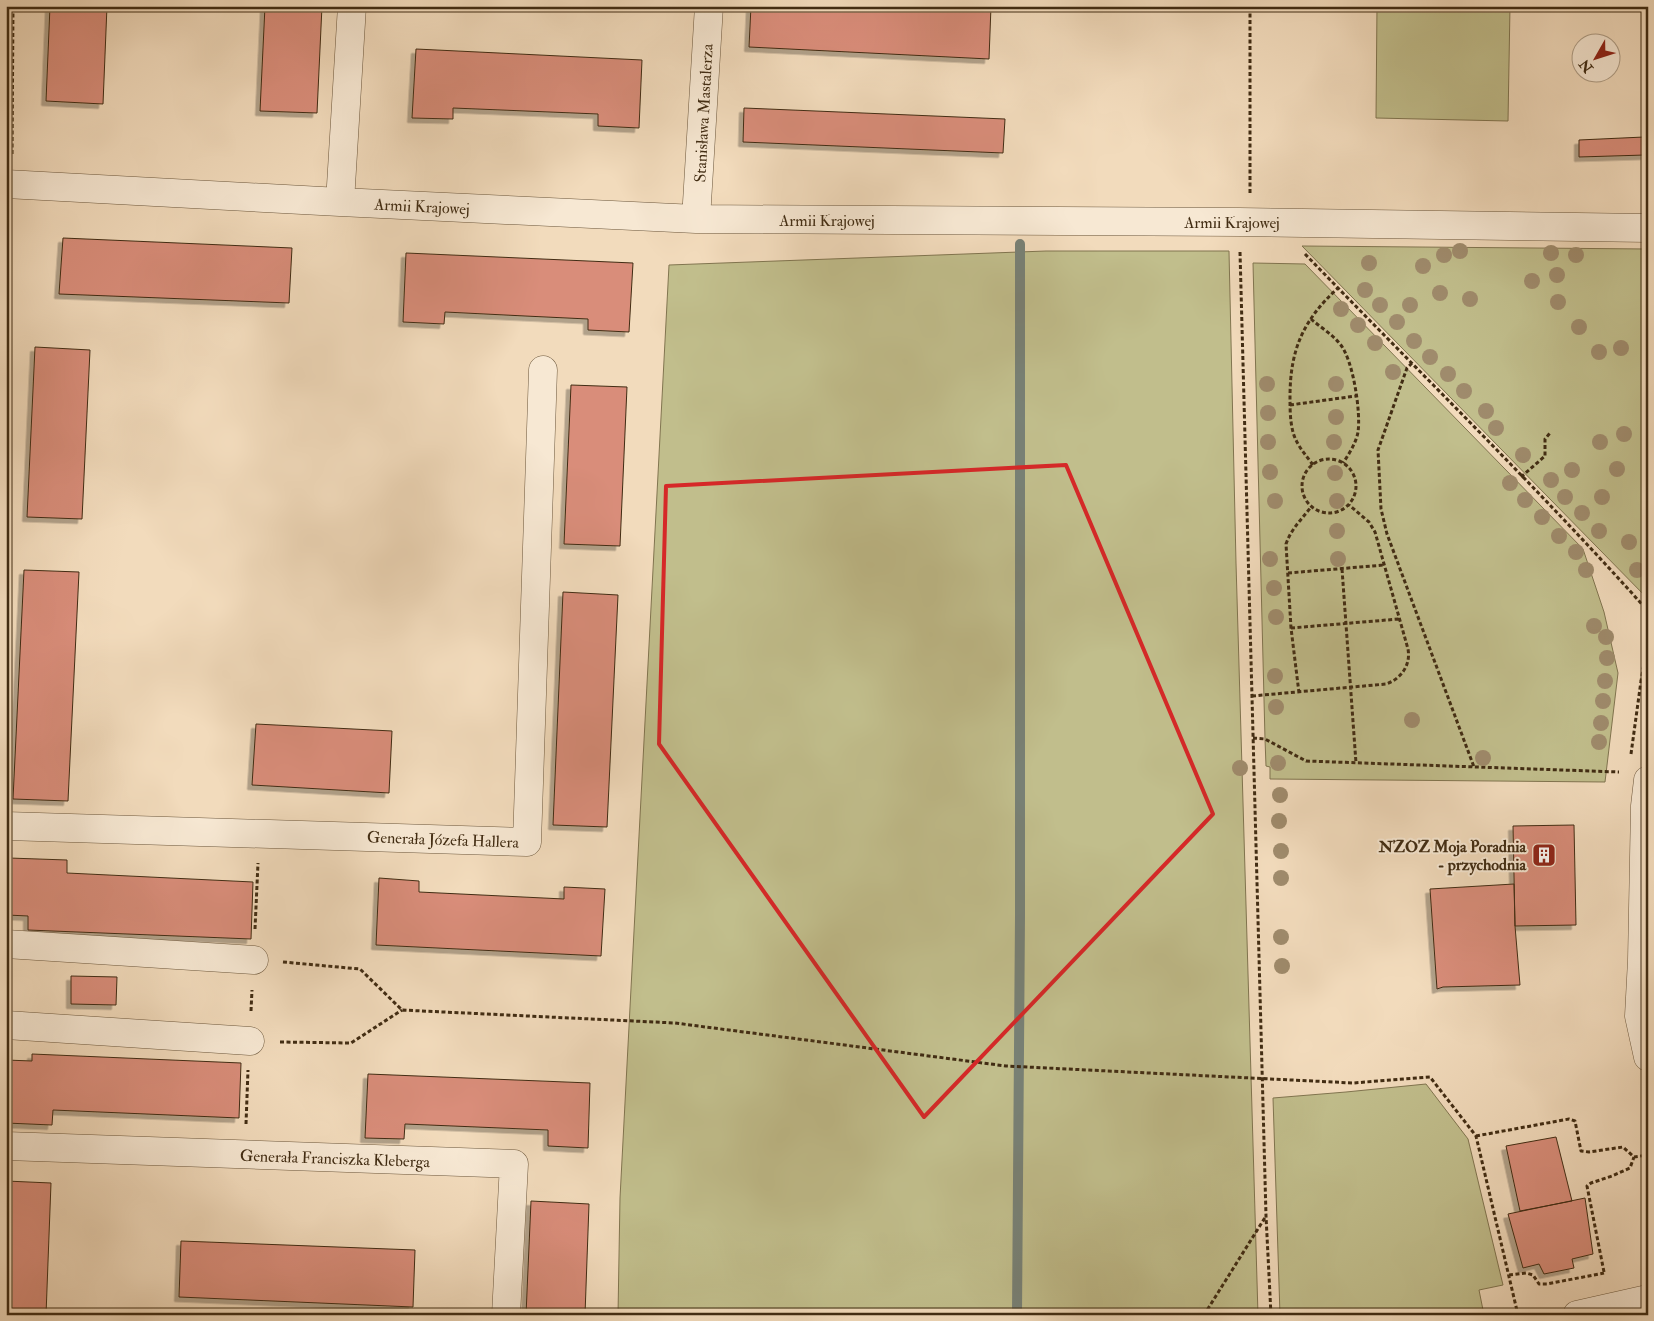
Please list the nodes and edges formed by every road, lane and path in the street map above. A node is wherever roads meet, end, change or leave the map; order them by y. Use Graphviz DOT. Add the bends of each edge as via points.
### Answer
graph roads {
  1 [pos="352,6"];
  2 [pos="709,6"];
  3 [pos="1250,6"];
  4 [pos="6,110"];
  5 [pos="13,110"];
  6 [pos="6,184"];
  7 [pos="1250,198"];
  8 [pos="340,202"];
  9 [pos="696,219"];
  10 [pos="1239,222"];
  11 [pos="1648,228"];
  12 [pos="1306,247"];
  13 [pos="1338,288"];
  14 [pos="1311,319"];
  15 [pos="1412,363"];
  16 [pos="543,370"];
  17 [pos="1356,396"];
  18 [pos="1290,405"];
  19 [pos="1550,433"];
  20 [pos="1343,463"];
  21 [pos="1313,464"];
  22 [pos="1522,477"];
  23 [pos="1349,505"];
  24 [pos="1311,507"];
  25 [pos="1384,565"];
  26 [pos="1342,569"];
  27 [pos="1288,573"];
  28 [pos="1648,611"];
  29 [pos="1399,618"];
  30 [pos="1346,623"];
  31 [pos="1291,628"];
  32 [pos="1648,640"];
  33 [pos="1648,682"];
  34 [pos="1351,688"];
  35 [pos="1299,693"];
  36 [pos="1252,696"];
  37 [pos="1253,738"];
  38 [pos="1356,763"];
  39 [pos="1474,767"];
  40 [pos="1622,772"];
  41 [pos="1648,780"];
  42 [pos="6,826"];
  43 [pos="259,834"];
  44 [pos="6,944"];
  45 [pos="254,960"];
  46 [pos="1645,960"];
  47 [pos="402,1010"];
  48 [pos="6,1024"];
  49 [pos="250,1041"];
  50 [pos="1648,1057"];
  51 [pos="1262,1078"];
  52 [pos="1476,1136"];
  53 [pos="6,1146"];
  54 [pos="245,1154"];
  55 [pos="1648,1155"];
  56 [pos="1634,1157"];
  57 [pos="1266,1216"];
  58 [pos="1604,1272"];
  59 [pos="1509,1275"];
  60 [pos="1648,1300"];
  61 [pos="1612,1307"];
  62 [pos="506,1315"];
  63 [pos="1204,1315"];
  64 [pos="1271,1315"];
  65 [pos="1518,1315"];
  66 [pos="1577,1315"];
  1 -- 8 [label="street"];
  2 -- 9 [label="street, Stanisława Mastalerza"];
  3 -- 7 [label="path"];
  4 -- 5 [label="path"];
  6 -- 8 [label="street, Armii Krajowej"];
  8 -- 9 [label="street, Armii Krajowej"];
  9 -- 10 [label="street, Armii Krajowej"];
  10 -- 11 [label="street, Armii Krajowej"];
  10 -- 36 [label="path"];
  12 -- 13 [label="path" via="1304,253"];
  13 -- 14 [label="path"];
  13 -- 15 [label="path"];
  14 -- 17 [label="path" via="1339,343 1348,356"];
  14 -- 18 [label="path" via="1296,346"];
  15 -- 22 [label="path"];
  15 -- 39 [label="path" via="1407,368 1378,450 1381,509 1387,534"];
  16 -- 43 [label="street, Generała Józefa Hallera" via="527,842"];
  17 -- 18 [label="path"];
  17 -- 20 [label="path" via="1358,434"];
  18 -- 21 [label="path" via="1298,445"];
  19 -- 22 [label="path" via="1545,439 1545,456"];
  20 -- 21 [label="path" via="1329,459"];
  20 -- 23 [label="path" via="1354,475 1356,486"];
  21 -- 24 [label="path" via="1303,476 1301,487"];
  22 -- 28 [label="path"];
  23 -- 24 [label="path" via="1340,512 1329,514"];
  23 -- 25 [label="path" via="1369,522 1375,532"];
  24 -- 27 [label="path" via="1286,544"];
  25 -- 26 [label="path"];
  25 -- 29 [label="path"];
  26 -- 27 [label="path"];
  26 -- 30 [label="path"];
  27 -- 31 [label="path"];
  29 -- 30 [label="path"];
  29 -- 34 [label="path" via="1410,656 1404,671 1386,684"];
  30 -- 31 [label="path"];
  30 -- 34 [label="path"];
  31 -- 35 [label="path"];
  32 -- 33 [label="path" via="1641,681"];
  34 -- 35 [label="path"];
  34 -- 38 [label="path"];
  35 -- 36 [label="path"];
  36 -- 37 [label="path"];
  37 -- 38 [label="path" via="1265,739 1306,761"];
  37 -- 51 [label="path"];
  38 -- 39 [label="path"];
  39 -- 40 [label="path"];
  41 -- 46 [label="street" via="1644,806"];
  42 -- 43 [label="street, Generała Józefa Hallera"];
  43 -- 45 [label="path"];
  44 -- 45 [label="street"];
  45 -- 47 [label="path" via="360,969"];
  45 -- 49 [label="path"];
  46 -- 50 [label="street" via="1639,1016"];
  47 -- 49 [label="path" via="351,1044"];
  47 -- 51 [label="path" via="675,1023 1006,1066"];
  48 -- 49 [label="street"];
  49 -- 54 [label="path"];
  51 -- 52 [label="path" via="1353,1083 1430,1077"];
  51 -- 57 [label="path"];
  52 -- 56 [label="path" via="1568,1119 1575,1121 1581,1151 1623,1147"];
  52 -- 59 [label="path"];
  53 -- 54 [label="street, Generała Franciszka Kleberga"];
  54 -- 62 [label="street, Generała Franciszka Kleberga" via="514,1164"];
  55 -- 56 [label="path"];
  56 -- 58 [label="path" via="1630,1168 1587,1186"];
  57 -- 63 [label="path"];
  57 -- 64 [label="path"];
  58 -- 59 [label="path" via="1547,1284 1539,1284 1534,1274"];
  58 -- 61 [label="path"];
  59 -- 65 [label="path"];
  60 -- 61 [label="street"];
  61 -- 66 [label="street"];
}
